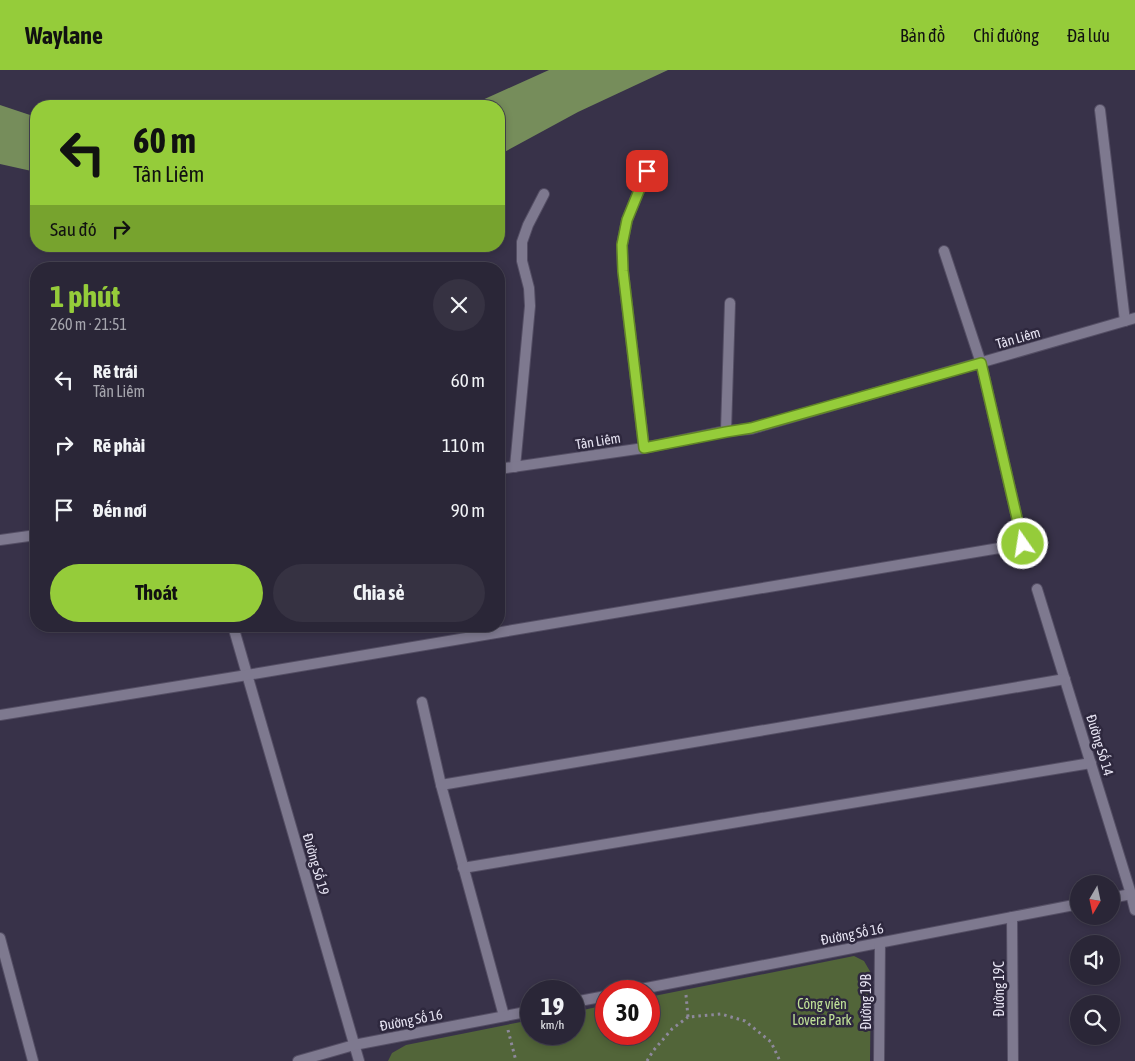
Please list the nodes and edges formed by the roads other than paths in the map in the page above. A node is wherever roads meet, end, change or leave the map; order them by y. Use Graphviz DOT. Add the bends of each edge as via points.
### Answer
graph roads {
  1 [pos="1100,110"];
  2 [pos="647,171"];
  3 [pos="544,194"];
  4 [pos="944,252"];
  5 [pos="730,303"];
  6 [pos="1130,320"];
  7 [pos="981,363"];
  8 [pos="726,432"];
  9 [pos="644,448"];
  10 [pos="515,467"];
  11 [pos="505,469"];
  12 [pos="30,536"];
  13 [pos="0,540"];
  14 [pos="1037,589"];
  15 [pos="505,631"];
  16 [pos="235,632"];
  17 [pos="502,632"];
  18 [pos="247,675"];
  19 [pos="1064,679"];
  20 [pos="422,702"];
  21 [pos="0,715"];
  22 [pos="1091,763"];
  23 [pos="441,785"];
  24 [pos="464,868"];
  25 [pos="1131,894"];
  26 [pos="1120,896"];
  27 [pos="1070,906"];
  28 [pos="1135,910"];
  29 [pos="1012,917"];
  30 [pos="0,938"];
  31 [pos="880,943"];
  32 [pos="4,966"];
  33 [pos="660,986"];
  34 [pos="520,1012"];
  35 [pos="504,1016"];
  36 [pos="354,1045"];
  37 [pos="33,1061"];
  38 [pos="298,1061"];
  39 [pos="359,1061"];
  40 [pos="879,1061"];
  41 [pos="1013,1061"];
  1 -- 6 [label="street"];
  2 -- 9 [label="street" via="627,220 622,245"];
  3 -- 10 [label="street" via="522,242 530,306"];
  4 -- 7 [label="street"];
  5 -- 8 [label="street"];
  6 -- 7 [label="street, Tân Liêm"];
  7 -- 8 [label="street, Tân Liêm" via="751,428"];
  7 -- 15 [label="street" via="1023,544"];
  8 -- 9 [label="street, Tân Liêm"];
  9 -- 10 [label="street, Tân Liêm"];
  10 -- 11 [label="street, Tân Liêm"];
  12 -- 13 [label="street"];
  14 -- 19 [label="street, Đường Số 14"];
  16 -- 18 [label="street, Đường Số 19"];
  17 -- 18 [label="street"];
  18 -- 21 [label="street"];
  18 -- 36 [label="street, Đường Số 19"];
  19 -- 22 [label="street, Đường Số 14"];
  19 -- 23 [label="street"];
  20 -- 23 [label="street"];
  22 -- 24 [label="street"];
  22 -- 25 [label="street, Đường Số 14"];
  23 -- 24 [label="street"];
  24 -- 35 [label="street"];
  25 -- 26 [label="street"];
  25 -- 28 [label="street, Đường Số 14"];
  27 -- 29 [label="street, Đường Số 16"];
  29 -- 31 [label="street, Đường Số 16"];
  29 -- 41 [label="street, Đường 19C"];
  30 -- 32 [label="street"];
  31 -- 33 [label="street, Đường Số 16"];
  31 -- 40 [label="street, Đường 19B"];
  32 -- 37 [label="street"];
  34 -- 35 [label="street, Đường Số 16"];
  35 -- 36 [label="street, Đường Số 16"];
  36 -- 38 [label="street, Đường Số 16"];
  36 -- 39 [label="street, Đường Số 19"];
}
